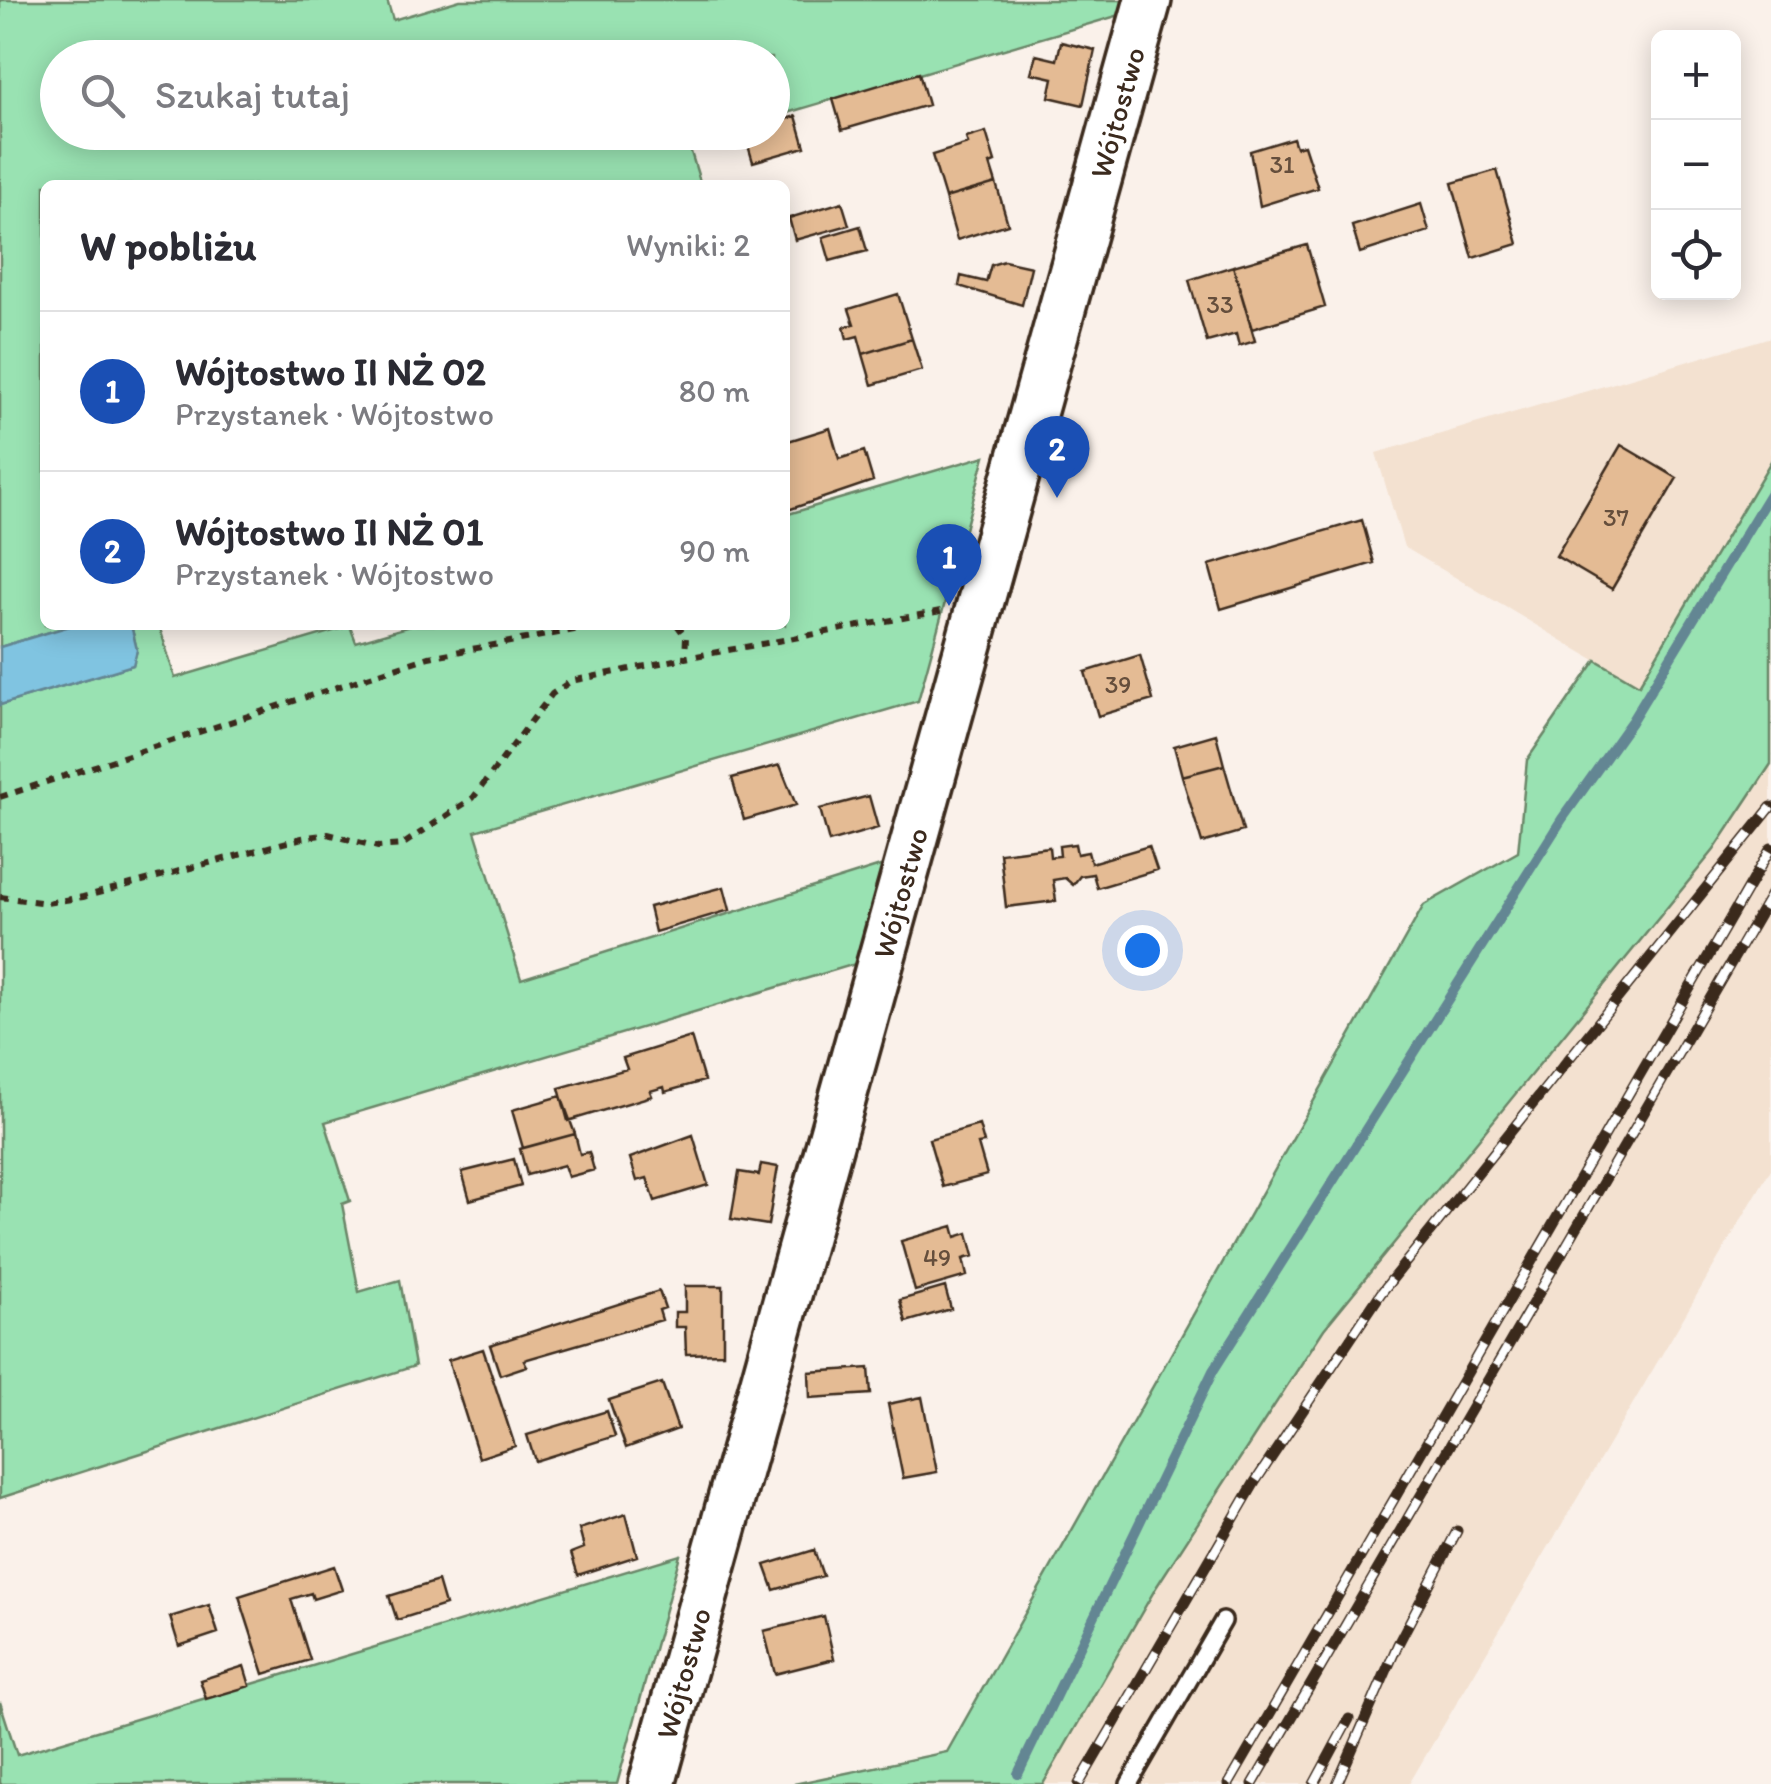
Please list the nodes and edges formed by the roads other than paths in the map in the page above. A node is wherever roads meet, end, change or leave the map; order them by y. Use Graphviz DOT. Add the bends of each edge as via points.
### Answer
graph roads {
  1 [pos="1148,0"];
  2 [pos="1223,1622"];
  3 [pos="652,1784"];
  4 [pos="1130,1784"];
  1 -- 3 [label="street, Wójtostwo"];
  2 -- 4 [label="lane"];
}
